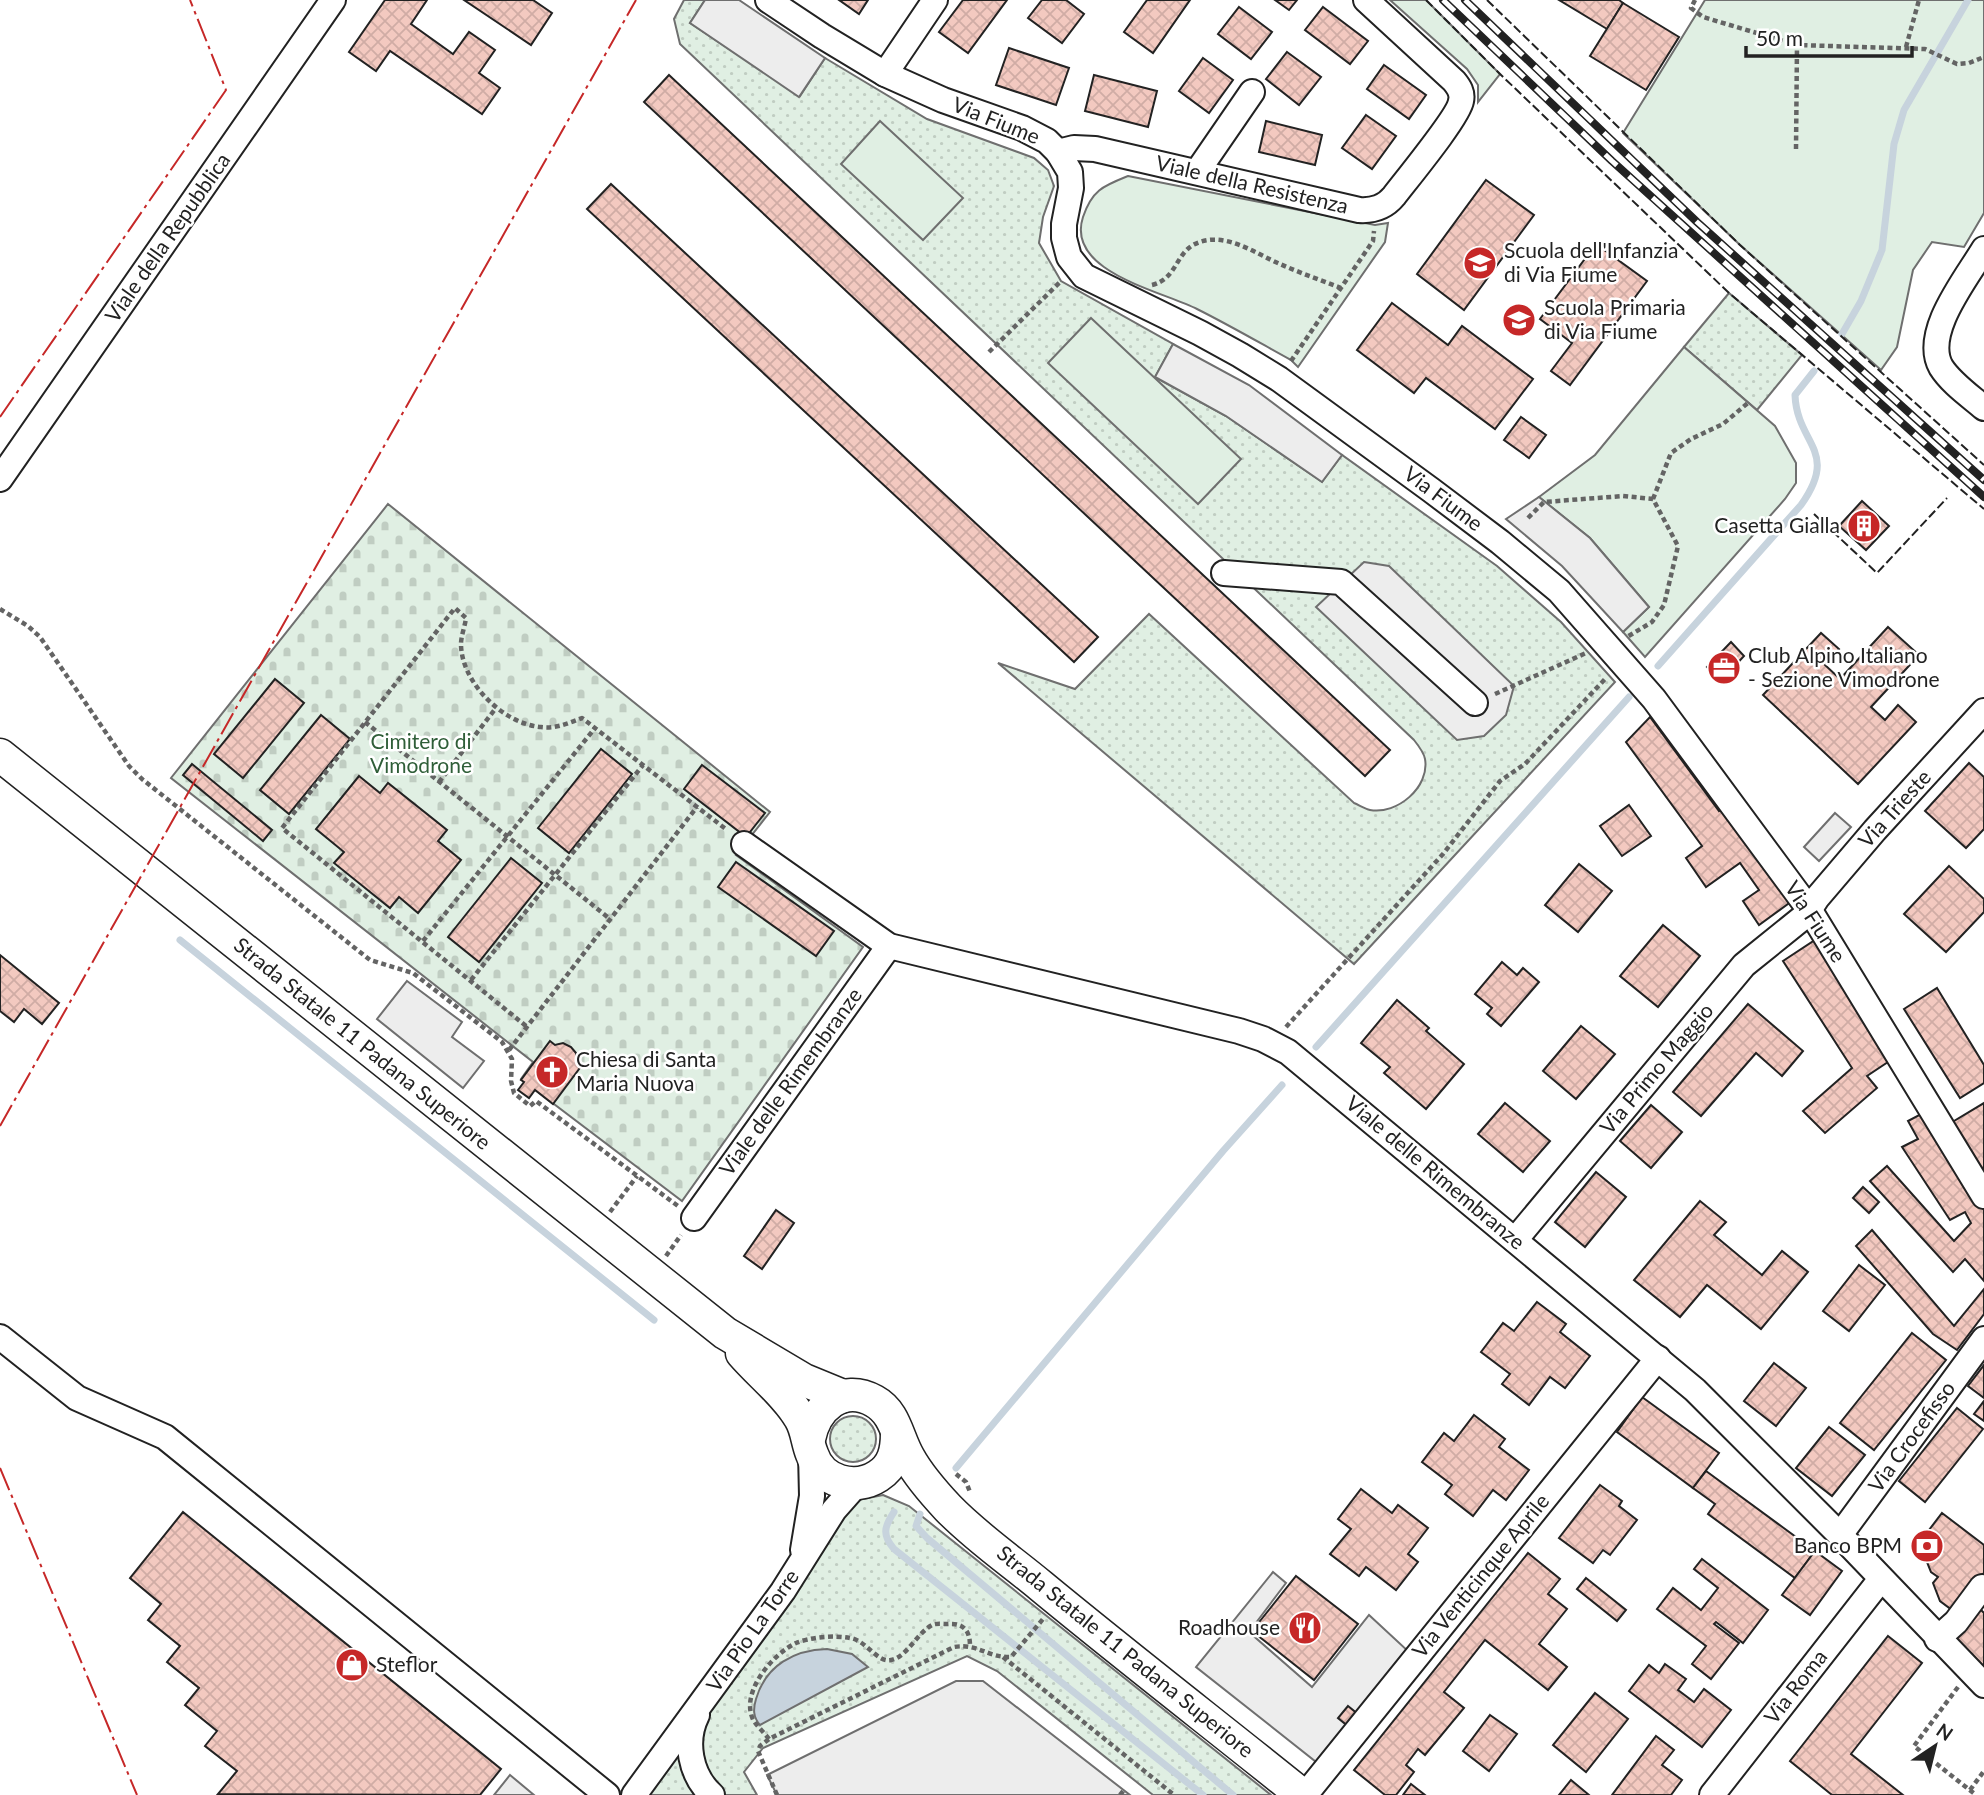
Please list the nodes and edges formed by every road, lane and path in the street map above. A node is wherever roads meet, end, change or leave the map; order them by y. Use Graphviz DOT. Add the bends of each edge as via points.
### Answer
graph roads {
  1 [pos="333,0"];
  2 [pos="768,0"];
  3 [pos="935,0"];
  4 [pos="1366,0"];
  5 [pos="1695,0"];
  6 [pos="1919,0"];
  7 [pos="1797,45"];
  8 [pos="1906,47"];
  9 [pos="1984,57"];
  10 [pos="885,74"];
  11 [pos="1252,92"];
  12 [pos="1796,149"];
  13 [pos="1058,152"];
  14 [pos="1197,173"];
  15 [pos="1376,209"];
  16 [pos="1984,250"];
  17 [pos="1075,267"];
  18 [pos="1140,286"];
  19 [pos="1341,288"];
  20 [pos="989,352"];
  21 [pos="1279,379"];
  22 [pos="1749,402"];
  23 [pos="1984,408"];
  24 [pos="1,480"];
  25 [pos="1653,499"];
  26 [pos="1528,518"];
  27 [pos="1224,573"];
  28 [pos="0,609"];
  29 [pos="1627,638"];
  30 [pos="1596,649"];
  31 [pos="1609,675"];
  32 [pos="1475,703"];
  33 [pos="496,708"];
  34 [pos="1984,711"];
  35 [pos="365,722"];
  36 [pos="595,728"];
  37 [pos="0,744"];
  38 [pos="11,764"];
  39 [pos="643,765"];
  40 [pos="439,782"];
  41 [pos="697,807"];
  42 [pos="506,836"];
  43 [pos="744,844"];
  44 [pos="554,875"];
  45 [pos="1810,909"];
  46 [pos="610,919"];
  47 [pos="423,941"];
  48 [pos="889,946"];
  49 [pos="470,980"];
  50 [pos="526,1026"];
  51 [pos="1272,1043"];
  52 [pos="509,1050"];
  53 [pos="637,1176"];
  54 [pos="1984,1196"];
  55 [pos="694,1218"];
  56 [pos="596,1231"];
  57 [pos="1515,1240"];
  58 [pos="725,1333"];
  59 [pos="0,1336"];
  60 [pos="1984,1339"];
  61 [pos="1658,1358"];
  62 [pos="843,1396"];
  63 [pos="897,1433"];
  64 [pos="810,1446"];
  65 [pos="864,1482"];
  66 [pos="948,1509"];
  67 [pos="1840,1535"];
  68 [pos="802,1559"];
  69 [pos="1881,1579"];
  70 [pos="1982,1587"];
  71 [pos="1047,1614"];
  72 [pos="1937,1639"];
  73 [pos="970,1646"];
  74 [pos="1003,1657"];
  75 [pos="1977,1678"];
  76 [pos="703,1701"];
  77 [pos="769,1739"];
  78 [pos="1984,1771"];
  79 [pos="1970,1790"];
  80 [pos="1719,1792"];
  81 [pos="607,1795"];
  82 [pos="634,1795"];
  83 [pos="712,1795"];
  84 [pos="777,1795"];
  85 [pos="1174,1795"];
  86 [pos="1303,1795"];
  87 [pos="1976,1795"];
  1 -- 24 [label="street, Viale della Repubblica"];
  2 -- 10 [label="street, Via Fiume"];
  3 -- 10 [label="street"];
  4 -- 15 [label="street, Viale della Resistenza" via="1459,86 1462,97 1455,114 1394,196"];
  5 -- 7 [label="path" via="1691,8 1703,17"];
  6 -- 8 [label="path"];
  7 -- 8 [label="path"];
  7 -- 12 [label="path"];
  8 -- 9 [label="path" via="1925,49 1957,64"];
  10 -- 13 [label="street, Via Fiume" via="1031,132"];
  11 -- 14 [label="street"];
  13 -- 14 [label="street, Viale della Resistenza" via="1095,149"];
  13 -- 17 [label="street, Via Fiume" via="1072,177 1063,230"];
  14 -- 15 [label="street, Viale della Resistenza" via="1359,210"];
  15 -- 19 [label="path" via="1374,241"];
  16 -- 23 [label="street" via="1943,320 1935,349 1945,372"];
  17 -- 20 [label="path"];
  17 -- 21 [label="street, Via Fiume" via="1090,281 1200,333"];
  18 -- 19 [label="path" via="1166,280 1190,247 1215,240 1235,243"];
  19 -- 21 [label="path"];
  21 -- 45 [label="street, Via Fiume" via="1559,591 1654,699"];
  22 -- 25 [label="path" via="1723,424 1671,453"];
  25 -- 26 [label="path" via="1623,496 1544,502"];
  25 -- 29 [label="path" via="1678,546 1664,605 1652,622"];
  27 -- 32 [label="street" via="1340,582"];
  28 -- 52 [label="path" via="40,637 142,779 370,960 412,972"];
  30 -- 32 [label="path"];
  31 -- 51 [label="path" via="1525,764 1500,781 1443,854"];
  33 -- 35 [label="path" via="466,670 461,644 466,618 455,608"];
  33 -- 36 [label="path" via="540,727 582,718"];
  33 -- 40 [label="path"];
  34 -- 45 [label="street, Via Trieste"];
  35 -- 40 [label="path"];
  35 -- 47 [label="path" via="282,828"];
  36 -- 39 [label="path"];
  36 -- 42 [label="path"];
  37 -- 38 [label="street"];
  38 -- 56 [label="main road, Strada Statale 11 Padana Superiore"];
  39 -- 41 [label="path"];
  39 -- 44 [label="path"];
  40 -- 42 [label="path"];
  41 -- 43 [label="path"];
  41 -- 46 [label="path"];
  42 -- 44 [label="path"];
  42 -- 47 [label="path"];
  43 -- 48 [label="street, Viale delle Rimembranze"];
  44 -- 46 [label="path"];
  44 -- 49 [label="path"];
  45 -- 54 [label="street, Via Fiume"];
  45 -- 57 [label="street, Via Primo Maggio" via="1744,965"];
  46 -- 50 [label="path"];
  47 -- 49 [label="path"];
  48 -- 51 [label="street, Viale delle Rimembranze" via="1239,1031"];
  48 -- 55 [label="street, Viale delle Rimembranze"];
  49 -- 50 [label="path"];
  50 -- 52 [label="path"];
  51 -- 57 [label="street, Viale delle Rimembranze"];
  52 -- 53 [label="path" via="514,1093 530,1107 536,1101"];
  53 -- 55 [label="path"];
  53 -- 56 [label="path"];
  56 -- 58 [label="main road, Strada Statale 11 Padana Superiore"];
  57 -- 61 [label="street, Viale delle Rimembranze"];
  58 -- 62 [label="main road, Strada Statale 11 Padana Superiore" via="804,1380"];
  58 -- 64 [label="main road, Strada Statale 11 Padana Superiore" via="800,1417"];
  59 -- 81 [label="street" via="78,1398 165,1437"];
  60 -- 67 [label="street, Via Crocefisso"];
  61 -- 67 [label="street, Viale delle Rimembranze"];
  61 -- 86 [label="street, Via Venticinque Aprile"];
  62 -- 63 [label="main road, Strada Statale 11 Padana Superiore" via="858,1395 878,1404 893,1419"];
  62 -- 64 [label="main road" via="819,1412 812,1424"];
  63 -- 65 [label="main road" via="892,1461"];
  63 -- 66 [label="main road, Strada Statale 11 Padana Superiore" via="919,1474"];
  64 -- 65 [label="main road, Strada Statale 11 Padana Superiore" via="818,1466 829,1476 842,1482"];
  64 -- 68 [label="street, Via Pio La Torre" via="812,1496"];
  65 -- 66 [label="main road, Strada Statale 11 Padana Superiore" via="884,1482"];
  65 -- 68 [label="street, Via Pio La Torre" via="834,1510"];
  66 -- 86 [label="main road, Strada Statale 11 Padana Superiore"];
  67 -- 69 [label="street, Viale delle Rimembranze"];
  68 -- 76 [label="street, Via Pio La Torre"];
  69 -- 72 [label="street, Viale delle Rimembranze"];
  69 -- 80 [label="street, Via Roma"];
  70 -- 72 [label="street"];
  71 -- 74 [label="path" via="1017,1653"];
  72 -- 75 [label="street, Viale delle Rimembranze"];
  73 -- 74 [label="path"];
  73 -- 77 [label="path" via="954,1647"];
  73 -- 77 [label="path" via="966,1629 958,1623 933,1625 889,1661 851,1637 796,1644 772,1661 752,1696 752,1718"];
  74 -- 85 [label="path"];
  75 -- 79 [label="path" via="1914,1746"];
  76 -- 82 [label="street, Via Pio La Torre"];
  76 -- 83 [label="street, Via Pio La Torre" via="692,1726 691,1750 696,1774"];
  77 -- 84 [label="path" via="758,1751"];
  78 -- 79 [label="path"];
  79 -- 87 [label="path"];
}
